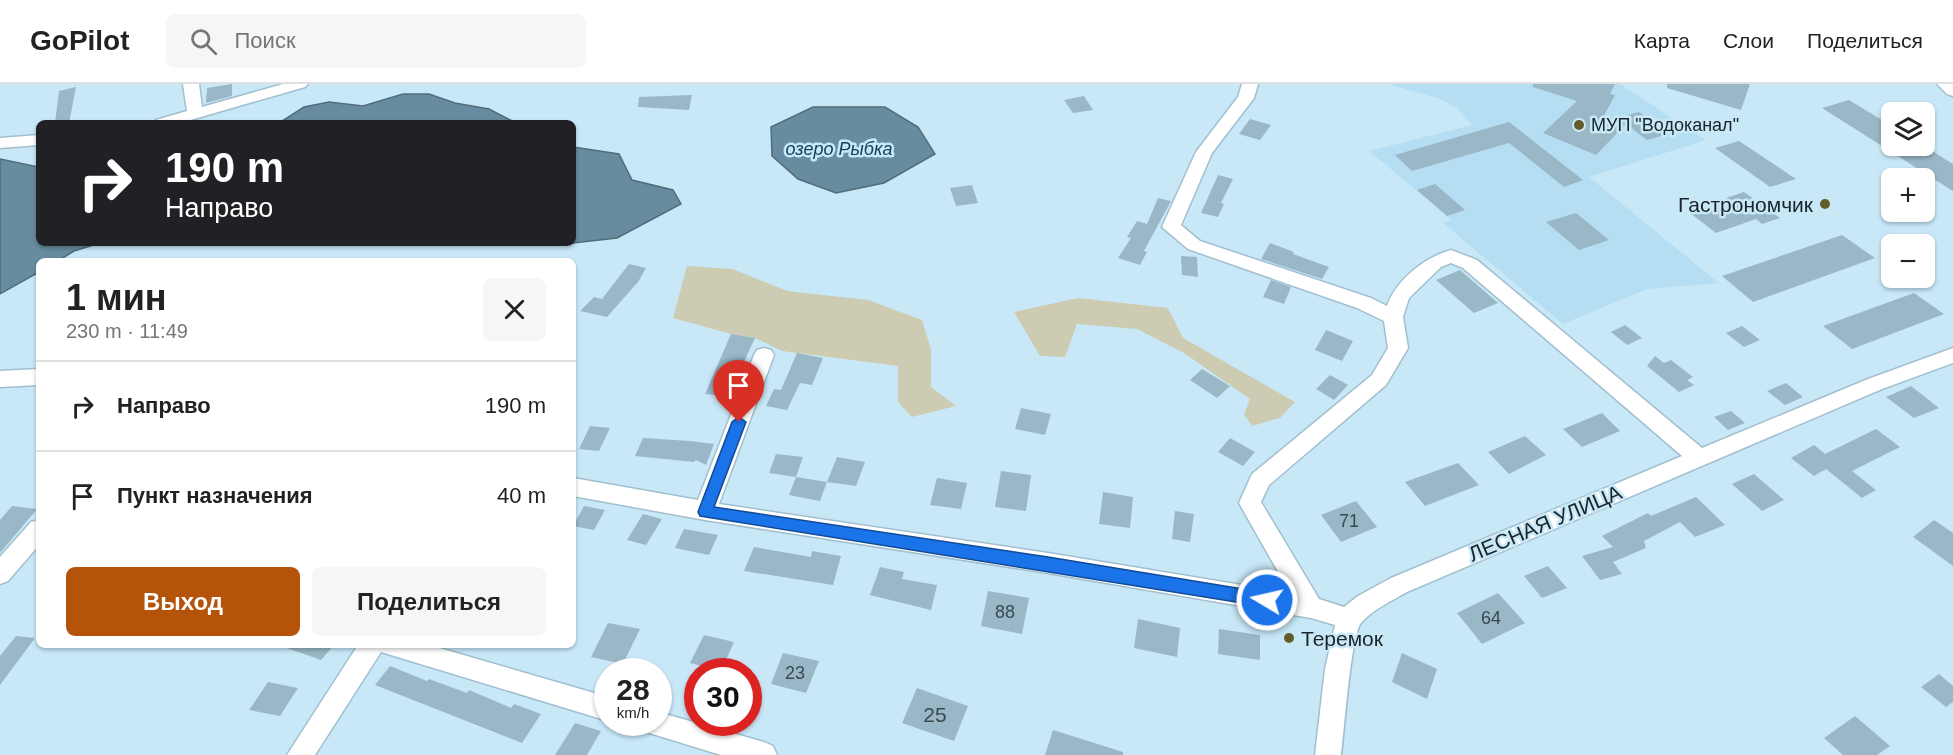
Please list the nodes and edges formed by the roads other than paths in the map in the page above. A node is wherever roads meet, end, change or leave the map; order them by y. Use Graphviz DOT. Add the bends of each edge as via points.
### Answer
graph roads {
  1 [pos="191,84"];
  2 [pos="300,84"];
  3 [pos="1250,84"];
  4 [pos="1946,84"];
  5 [pos="1953,91"];
  6 [pos="195,114"];
  7 [pos="173,120"];
  8 [pos="36,140"];
  9 [pos="0,143"];
  10 [pos="1393,316"];
  11 [pos="764,355"];
  12 [pos="1953,355"];
  13 [pos="36,377"];
  14 [pos="0,380"];
  15 [pos="1699,458"];
  16 [pos="576,488"];
  17 [pos="705,512"];
  18 [pos="36,533"];
  19 [pos="0,574"];
  20 [pos="1311,607"];
  21 [pos="1348,619"];
  22 [pos="370,648"];
  23 [pos="400,648"];
  24 [pos="594,705"];
  25 [pos="672,728"];
  26 [pos="300,755"];
  27 [pos="764,755"];
  28 [pos="1328,755"];
  1 -- 6 [label="street"];
  2 -- 6 [label="street"];
  3 -- 10 [label="street" via="1246,98 1204,152 1171,227 1194,244"];
  4 -- 5 [label="street"];
  6 -- 7 [label="street"];
  8 -- 9 [label="street"];
  10 -- 15 [label="street" via="1400,296 1434,263 1450,256 1470,264"];
  10 -- 20 [label="street" via="1398,348 1379,380 1260,480 1250,503"];
  11 -- 17 [label="street"];
  12 -- 15 [label="street, ЛЕСНАЯ УЛИЦА"];
  13 -- 14 [label="street"];
  15 -- 21 [label="street, ЛЕСНАЯ УЛИЦА" via="1399,585 1366,603"];
  16 -- 17 [label="street"];
  17 -- 20 [label="street"];
  18 -- 19 [label="street"];
  20 -- 21 [label="street"];
  21 -- 28 [label="street"];
  22 -- 26 [label="street"];
  23 -- 24 [label="street"];
  25 -- 27 [label="street"];
}
